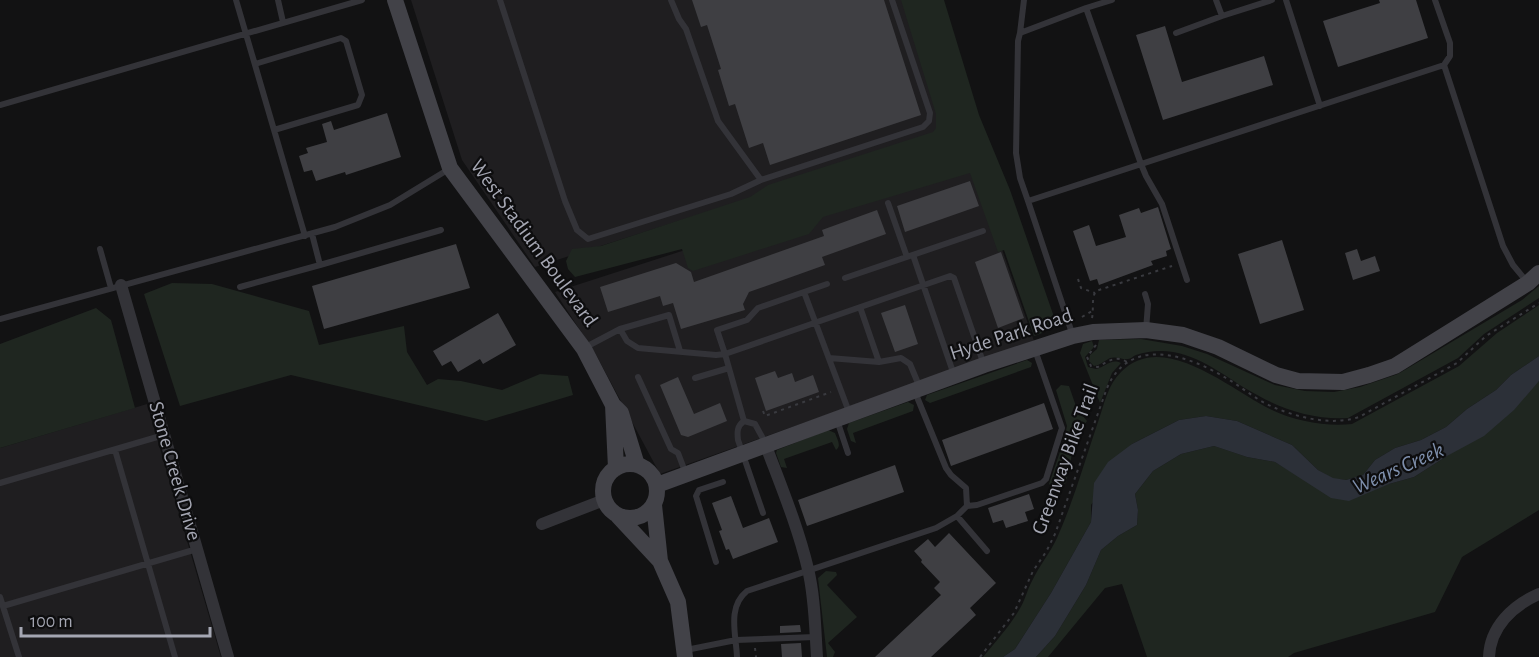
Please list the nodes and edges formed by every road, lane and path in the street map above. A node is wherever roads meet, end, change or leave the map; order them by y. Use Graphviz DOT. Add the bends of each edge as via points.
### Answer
graph roads {
  1 [pos="236,0"];
  2 [pos="278,0"];
  3 [pos="362,0"];
  4 [pos="395,0"];
  5 [pos="500,0"];
  6 [pos="670,0"];
  7 [pos="892,0"];
  8 [pos="1024,0"];
  9 [pos="1112,0"];
  10 [pos="1216,0"];
  11 [pos="1272,0"];
  12 [pos="1286,0"];
  13 [pos="1436,0"];
  14 [pos="1086,8"];
  15 [pos="1222,16"];
  16 [pos="283,22"];
  17 [pos="246,33"];
  18 [pos="1020,33"];
  19 [pos="1176,33"];
  20 [pos="255,64"];
  21 [pos="1444,65"];
  22 [pos="0,105"];
  23 [pos="1320,106"];
  24 [pos="274,130"];
  25 [pos="1141,164"];
  26 [pos="450,168"];
  27 [pos="761,180"];
  28 [pos="1028,201"];
  29 [pos="888,203"];
  30 [pos="441,230"];
  31 [pos="983,231"];
  32 [pos="308,235"];
  33 [pos="100,249"];
  34 [pos="910,256"];
  35 [pos="1182,262"];
  36 [pos="320,265"];
  37 [pos="845,278"];
  38 [pos="1534,278"];
  39 [pos="1078,279"];
  40 [pos="1187,280"];
  41 [pos="827,284"];
  42 [pos="923,285"];
  43 [pos="116,286"];
  44 [pos="240,287"];
  45 [pos="804,292"];
  46 [pos="1095,293"];
  47 [pos="1145,294"];
  48 [pos="1539,303"];
  49 [pos="860,307"];
  50 [pos="1094,310"];
  51 [pos="1082,317"];
  52 [pos="0,319"];
  53 [pos="816,321"];
  54 [pos="620,329"];
  55 [pos="1146,330"];
  56 [pos="1093,332"];
  57 [pos="1073,336"];
  58 [pos="1034,348"];
  59 [pos="584,349"];
  60 [pos="680,351"];
  61 [pos="725,354"];
  62 [pos="829,358"];
  63 [pos="879,362"];
  64 [pos="1127,362"];
  65 [pos="984,365"];
  66 [pos="729,368"];
  67 [pos="954,375"];
  68 [pos="638,377"];
  69 [pos="695,378"];
  70 [pos="840,388"];
  71 [pos="917,389"];
  72 [pos="613,405"];
  73 [pos="763,411"];
  74 [pos="844,418"];
  75 [pos="744,421"];
  76 [pos="164,435"];
  77 [pos="766,446"];
  78 [pos="115,450"];
  79 [pos="848,453"];
  80 [pos="742,454"];
  81 [pos="637,465"];
  82 [pos="616,468"];
  83 [pos="690,473"];
  84 [pos="723,482"];
  85 [pos="0,483"];
  86 [pos="657,485"];
  87 [pos="699,490"];
  88 [pos="604,500"];
  89 [pos="654,505"];
  90 [pos="967,506"];
  91 [pos="763,513"];
  92 [pos="618,516"];
  93 [pos="957,516"];
  94 [pos="542,524"];
  95 [pos="197,549"];
  96 [pos="987,551"];
  97 [pos="660,561"];
  98 [pos="716,562"];
  99 [pos="148,563"];
  100 [pos="809,570"];
  101 [pos="1539,594"];
  102 [pos="0,597"];
  103 [pos="3,606"];
  104 [pos="816,637"];
  105 [pos="736,640"];
  106 [pos="685,654"];
  107 [pos="19,657"];
  108 [pos="175,657"];
  109 [pos="228,657"];
  110 [pos="737,657"];
  111 [pos="817,657"];
  112 [pos="980,657"];
  113 [pos="1489,657"];
  1 -- 17 [label="lane"];
  2 -- 16 [label="lane"];
  3 -- 16 [label="lane"];
  4 -- 26 [label="main road, West Stadium Boulevard"];
  5 -- 27 [label="lane" via="565,201 578,230 588,239 731,194"];
  6 -- 27 [label="lane" via="686,29 718,121"];
  7 -- 27 [label="lane" via="930,113 929,121 923,127"];
  8 -- 18 [label="lane"];
  9 -- 14 [label="lane"];
  10 -- 15 [label="lane"];
  11 -- 15 [label="lane"];
  12 -- 23 [label="lane"];
  13 -- 21 [label="lane" via="1450,43 1450,56"];
  14 -- 18 [label="lane"];
  14 -- 25 [label="lane"];
  15 -- 19 [label="lane"];
  16 -- 17 [label="lane"];
  17 -- 20 [label="lane"];
  17 -- 22 [label="lane"];
  18 -- 28 [label="lane" via="1016,153"];
  20 -- 24 [label="lane"];
  20 -- 24 [label="lane" via="341,38 362,95 358,105"];
  21 -- 23 [label="lane"];
  21 -- 38 [label="lane" via="1503,246 1513,264"];
  23 -- 25 [label="lane"];
  24 -- 32 [label="lane"];
  25 -- 28 [label="lane"];
  25 -- 35 [label="lane" via="1162,204"];
  26 -- 32 [label="lane" via="390,205"];
  26 -- 59 [label="main road, West Stadium Boulevard"];
  28 -- 57 [label="lane"];
  29 -- 34 [label="lane"];
  30 -- 36 [label="lane"];
  31 -- 34 [label="lane"];
  32 -- 36 [label="lane"];
  32 -- 43 [label="lane"];
  33 -- 43 [label="lane"];
  34 -- 37 [label="lane"];
  34 -- 42 [label="lane"];
  35 -- 40 [label="lane"];
  35 -- 46 [label="path"];
  36 -- 44 [label="lane"];
  38 -- 55 [label="main road, Hyde Park Road" via="1395,366 1343,382 1298,381 1183,335"];
  39 -- 46 [label="path" via="1081,288"];
  41 -- 45 [label="lane"];
  42 -- 49 [label="lane"];
  42 -- 65 [label="lane" via="954,278"];
  42 -- 67 [label="lane"];
  43 -- 52 [label="lane"];
  43 -- 76 [label="street, Stone Creek Drive"];
  45 -- 53 [label="lane"];
  45 -- 61 [label="lane" via="758,308 747,320 717,330"];
  46 -- 50 [label="path"];
  47 -- 55 [label="lane"];
  48 -- 64 [label="path" via="1486,336 1457,363 1347,421 1316,419 1275,408 1213,370 1181,358 1158,353"];
  49 -- 53 [label="lane"];
  49 -- 63 [label="lane"];
  50 -- 51 [label="path"];
  50 -- 56 [label="path"];
  53 -- 61 [label="lane"];
  53 -- 62 [label="lane"];
  54 -- 59 [label="lane"];
  54 -- 60 [label="lane" via="631,345 638,348"];
  54 -- 60 [label="lane" via="669,315"];
  55 -- 56 [label="main road, Hyde Park Road"];
  56 -- 57 [label="main road, Hyde Park Road"];
  56 -- 64 [label="path" via="1096,344 1087,357 1089,364 1098,367 1116,358"];
  57 -- 58 [label="main road, Hyde Park Road"];
  58 -- 65 [label="main road, Hyde Park Road"];
  58 -- 90 [label="lane" via="1062,428 1046,479"];
  59 -- 72 [label="main road, West Stadium Boulevard"];
  60 -- 61 [label="lane"];
  61 -- 66 [label="lane"];
  62 -- 63 [label="lane"];
  62 -- 70 [label="lane"];
  63 -- 71 [label="lane" via="906,360"];
  64 -- 112 [label="path, Greenway Bike Trail" via="1107,388 1050,543 1014,613"];
  65 -- 67 [label="main road, Hyde Park Road"];
  66 -- 69 [label="lane"];
  66 -- 75 [label="lane"];
  67 -- 71 [label="main road, Hyde Park Road"];
  68 -- 83 [label="lane" via="671,449 678,453"];
  70 -- 73 [label="path" via="765,416"];
  70 -- 74 [label="lane"];
  71 -- 74 [label="main road, Hyde Park Road"];
  71 -- 90 [label="lane" via="946,468 966,488"];
  72 -- 81 [label="main road, West Stadium Boulevard" via="621,413"];
  72 -- 82 [label="main road, West Stadium Boulevard"];
  74 -- 77 [label="main road, Hyde Park Road"];
  74 -- 79 [label="lane"];
  75 -- 77 [label="lane" via="756,424"];
  75 -- 80 [label="lane" via="737,430"];
  76 -- 78 [label="lane"];
  76 -- 95 [label="street, Stone Creek Drive"];
  77 -- 80 [label="main road, Hyde Park Road"];
  77 -- 100 [label="street"];
  78 -- 85 [label="lane"];
  78 -- 99 [label="lane"];
  80 -- 83 [label="main road, Hyde Park Road"];
  80 -- 91 [label="lane"];
  81 -- 82 [label="main road"];
  81 -- 86 [label="main road" via="653,476"];
  82 -- 88 [label="main road" via="607,476"];
  83 -- 86 [label="main road, Hyde Park Road"];
  83 -- 87 [label="lane"];
  84 -- 87 [label="lane"];
  86 -- 89 [label="main road"];
  87 -- 98 [label="lane" via="696,496"];
  88 -- 92 [label="main road"];
  88 -- 94 [label="street"];
  89 -- 92 [label="main road" via="639,517"];
  89 -- 97 [label="main road"];
  90 -- 93 [label="lane"];
  92 -- 97 [label="main road"];
  93 -- 96 [label="lane"];
  93 -- 100 [label="lane" via="936,528"];
  95 -- 99 [label="lane"];
  95 -- 109 [label="street, Stone Creek Drive"];
  97 -- 106 [label="main road" via="678,602"];
  99 -- 103 [label="lane"];
  99 -- 108 [label="lane"];
  100 -- 104 [label="street"];
  100 -- 105 [label="lane" via="741,595 734,609"];
  101 -- 113 [label="street" via="1506,615 1496,629"];
  102 -- 103 [label="lane"];
  103 -- 107 [label="lane"];
  104 -- 105 [label="lane"];
  104 -- 111 [label="street"];
  105 -- 106 [label="lane"];
  105 -- 110 [label="lane"];
}
